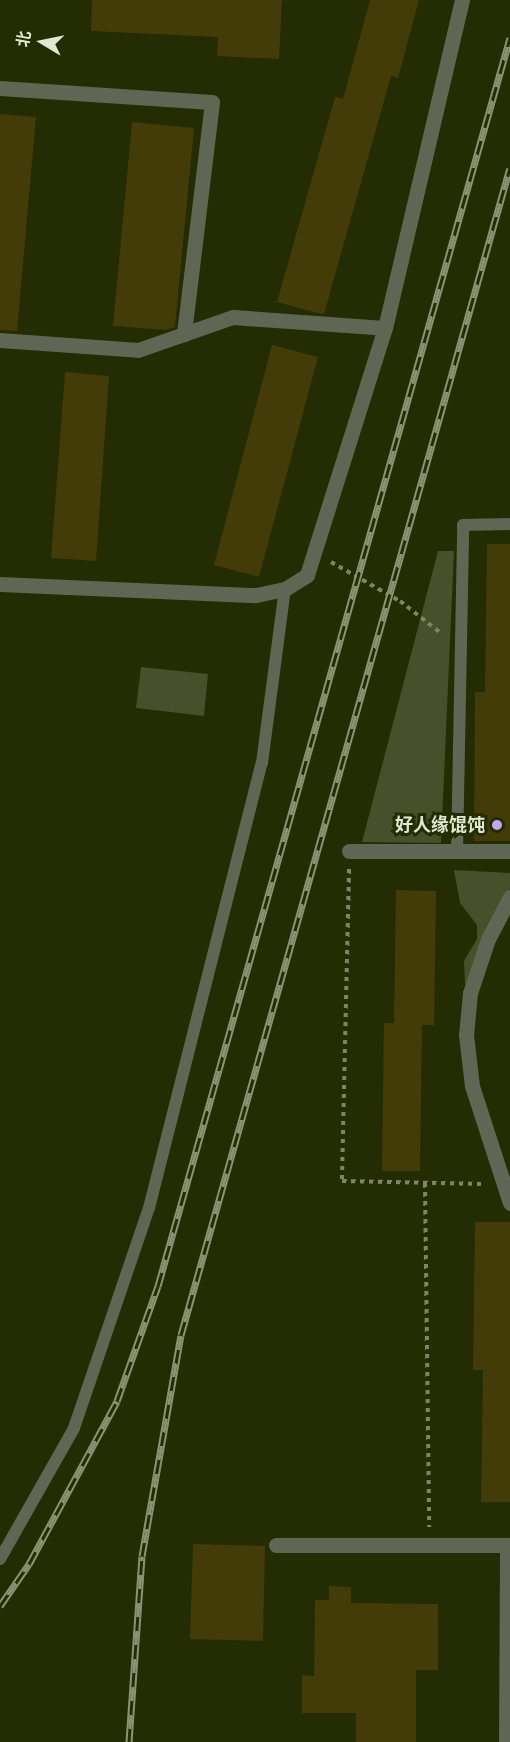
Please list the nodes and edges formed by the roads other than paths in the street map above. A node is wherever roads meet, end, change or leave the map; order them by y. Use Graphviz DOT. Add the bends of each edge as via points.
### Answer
graph roads {
  1 [pos="462,0"];
  2 [pos="0,88"];
  3 [pos="384,328"];
  4 [pos="184,334"];
  5 [pos="0,340"];
  6 [pos="510,524"];
  7 [pos="0,584"];
  8 [pos="285,589"];
  9 [pos="349,851"];
  10 [pos="458,851"];
  11 [pos="510,851"];
  12 [pos="510,897"];
  13 [pos="510,1203"];
  14 [pos="276,1545"];
  15 [pos="509,1545"];
  16 [pos="0,1559"];
  17 [pos="506,1742"];
  1 -- 3 [label="street"];
  2 -- 4 [label="street" via="212,102"];
  3 -- 4 [label="street" via="233,317"];
  3 -- 8 [label="street" via="307,575"];
  4 -- 5 [label="street" via="138,350"];
  6 -- 10 [label="lane" via="463,525"];
  7 -- 8 [label="street" via="256,595"];
  8 -- 16 [label="lane" via="262,763 149,1208 74,1428"];
  9 -- 10 [label="street"];
  10 -- 11 [label="street"];
  12 -- 13 [label="street" via="488,939 470,993 466,1035 472,1086"];
  14 -- 15 [label="street"];
  15 -- 17 [label="street"];
}
